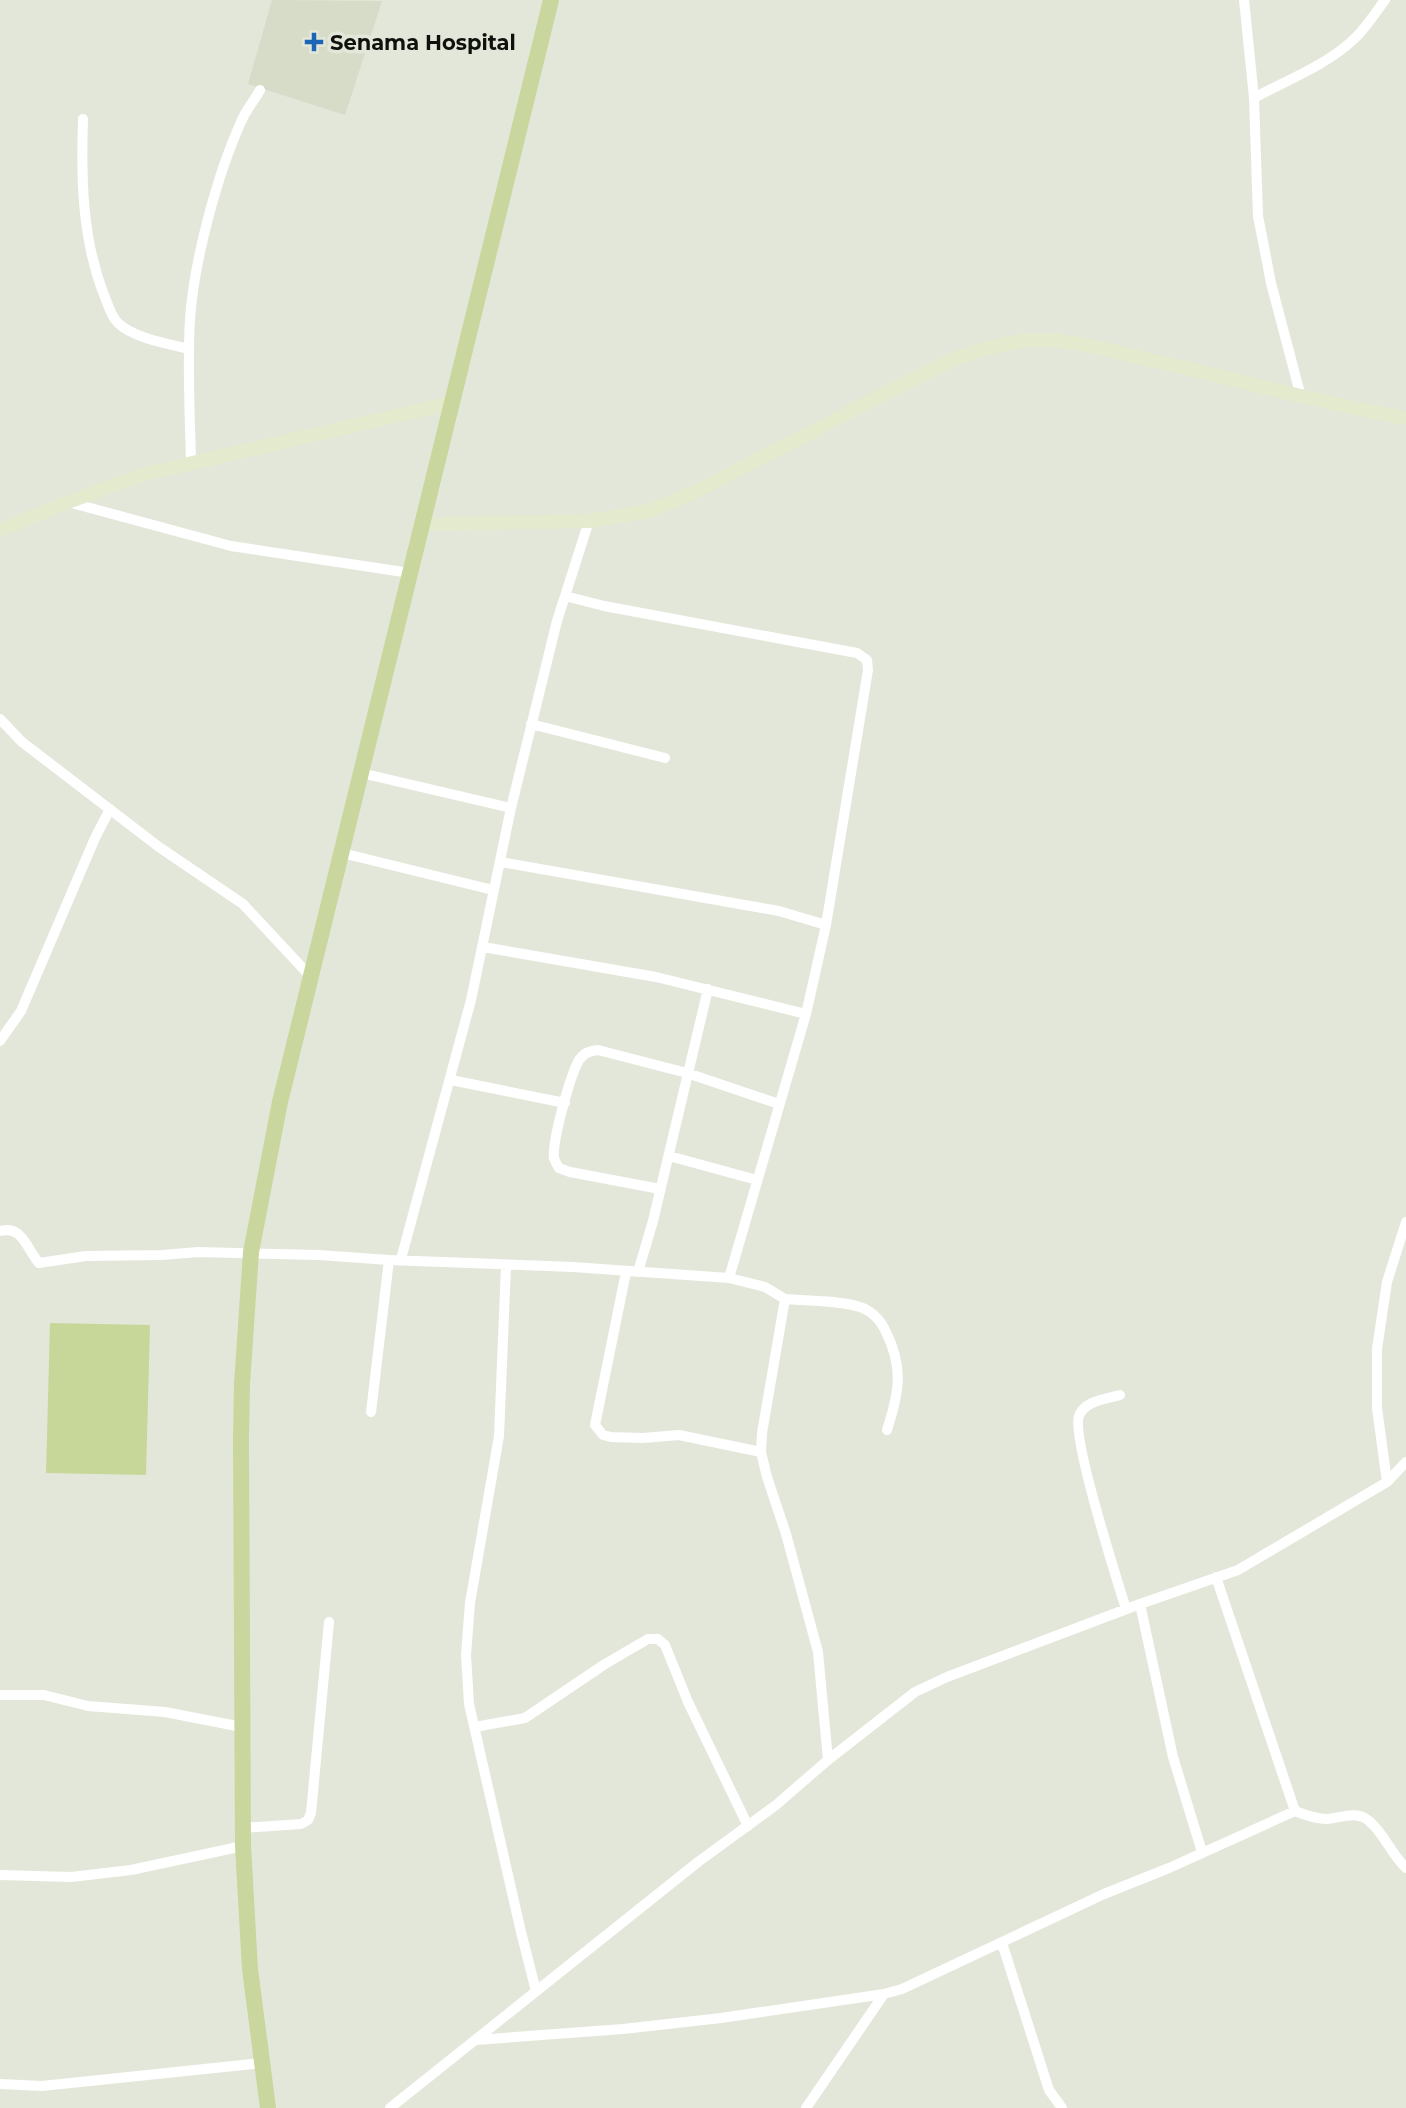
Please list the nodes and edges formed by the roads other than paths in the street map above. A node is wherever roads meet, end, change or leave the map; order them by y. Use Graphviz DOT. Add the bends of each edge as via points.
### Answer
graph roads {
  1 [pos="551,0"];
  2 [pos="1244,0"];
  3 [pos="1385,0"];
  4 [pos="260,90"];
  5 [pos="1254,98"];
  6 [pos="83,119"];
  7 [pos="189,349"];
  8 [pos="1301,397"];
  9 [pos="451,403"];
  10 [pos="1406,418"];
  11 [pos="191,463"];
  12 [pos="68,502"];
  13 [pos="589,521"];
  14 [pos="421,524"];
  15 [pos="0,530"];
  16 [pos="410,573"];
  17 [pos="565,596"];
  18 [pos="0,719"];
  19 [pos="531,723"];
  20 [pos="665,758"];
  21 [pos="361,774"];
  22 [pos="511,808"];
  23 [pos="110,809"];
  24 [pos="342,853"];
  25 [pos="500,862"];
  26 [pos="493,890"];
  27 [pos="826,925"];
  28 [pos="483,947"];
  29 [pos="310,976"];
  30 [pos="708,989"];
  31 [pos="806,1014"];
  32 [pos="0,1041"];
  33 [pos="687,1073"];
  34 [pos="451,1080"];
  35 [pos="565,1103"];
  36 [pos="779,1104"];
  37 [pos="669,1156"];
  38 [pos="757,1180"];
  39 [pos="660,1189"];
  40 [pos="1406,1222"];
  41 [pos="0,1231"];
  42 [pos="251,1252"];
  43 [pos="401,1259"];
  44 [pos="389,1260"];
  45 [pos="506,1265"];
  46 [pos="626,1272"];
  47 [pos="638,1272"];
  48 [pos="729,1278"];
  49 [pos="785,1299"];
  50 [pos="1119,1395"];
  51 [pos="371,1412"];
  52 [pos="887,1430"];
  53 [pos="761,1452"];
  54 [pos="1406,1462"];
  55 [pos="1387,1482"];
  56 [pos="1216,1577"];
  57 [pos="1140,1604"];
  58 [pos="1126,1609"];
  59 [pos="329,1622"];
  60 [pos="0,1695"];
  61 [pos="242,1727"];
  62 [pos="475,1727"];
  63 [pos="828,1760"];
  64 [pos="1295,1811"];
  65 [pos="748,1826"];
  66 [pos="243,1828"];
  67 [pos="243,1846"];
  68 [pos="1202,1852"];
  69 [pos="1406,1868"];
  70 [pos="0,1875"];
  71 [pos="1002,1943"];
  72 [pos="536,1991"];
  73 [pos="884,1994"];
  74 [pos="475,2040"];
  75 [pos="262,2063"];
  76 [pos="0,2084"];
  77 [pos="268,2108"];
  78 [pos="390,2108"];
  79 [pos="806,2108"];
  80 [pos="1062,2108"];
  1 -- 9 [label="main road"];
  2 -- 5 [label="street"];
  3 -- 5 [label="street" via="1347,45"];
  4 -- 7 [label="street" via="242,119 220,178 194,289"];
  5 -- 8 [label="street" via="1258,216"];
  6 -- 7 [label="street" via="85,219 97,276 111,312 125,328"];
  7 -- 11 [label="street"];
  8 -- 10 [label="street"];
  8 -- 13 [label="street" via="1080,345 1020,341 949,361 674,502 650,511"];
  9 -- 11 [label="street"];
  9 -- 14 [label="main road"];
  11 -- 12 [label="street" via="135,477"];
  12 -- 15 [label="street"];
  12 -- 16 [label="street" via="231,546"];
  13 -- 14 [label="street"];
  13 -- 17 [label="street"];
  14 -- 16 [label="main road"];
  16 -- 21 [label="main road"];
  17 -- 19 [label="street"];
  17 -- 27 [label="street" via="857,653 867,660"];
  18 -- 23 [label="street" via="22,742"];
  19 -- 20 [label="street"];
  19 -- 22 [label="street"];
  21 -- 22 [label="street"];
  21 -- 24 [label="main road"];
  22 -- 25 [label="street"];
  23 -- 29 [label="street" via="243,904"];
  23 -- 32 [label="street" via="21,1012"];
  24 -- 26 [label="street"];
  24 -- 29 [label="main road"];
  25 -- 26 [label="street"];
  25 -- 27 [label="street" via="779,911"];
  26 -- 28 [label="street"];
  27 -- 31 [label="street"];
  28 -- 30 [label="street"];
  28 -- 34 [label="street"];
  29 -- 42 [label="main road" via="269,1151"];
  30 -- 31 [label="street"];
  30 -- 33 [label="street"];
  31 -- 36 [label="street"];
  33 -- 35 [label="street" via="598,1050 587,1052 580,1059"];
  33 -- 36 [label="street"];
  33 -- 37 [label="street"];
  34 -- 35 [label="street"];
  34 -- 43 [label="street"];
  35 -- 39 [label="street" via="554,1160 559,1168"];
  36 -- 38 [label="street"];
  37 -- 38 [label="street"];
  37 -- 39 [label="street"];
  38 -- 48 [label="street"];
  39 -- 47 [label="street"];
  40 -- 55 [label="street" via="1387,1282 1377,1349 1377,1408"];
  41 -- 42 [label="street" via="20,1234 39,1264 86,1256"];
  42 -- 44 [label="street"];
  42 -- 61 [label="main road" via="242,1384"];
  43 -- 44 [label="street"];
  43 -- 45 [label="street"];
  44 -- 51 [label="street"];
  45 -- 46 [label="street"];
  45 -- 62 [label="street" via="499,1436 470,1603 466,1655"];
  46 -- 47 [label="street"];
  46 -- 53 [label="street" via="595,1425 598,1430 611,1437 678,1435"];
  47 -- 48 [label="street"];
  48 -- 49 [label="street" via="765,1287"];
  49 -- 52 [label="street" via="861,1307 883,1325 900,1369"];
  49 -- 53 [label="street"];
  50 -- 58 [label="street" via="1087,1405 1078,1417 1078,1431"];
  53 -- 63 [label="street" via="818,1652"];
  54 -- 55 [label="street"];
  55 -- 56 [label="street" via="1238,1570"];
  56 -- 57 [label="street"];
  56 -- 64 [label="street"];
  57 -- 58 [label="street"];
  57 -- 68 [label="street" via="1173,1758"];
  58 -- 63 [label="street" via="915,1692"];
  59 -- 66 [label="street" via="311,1813 301,1824"];
  60 -- 61 [label="street" via="44,1695 88,1706"];
  61 -- 66 [label="main road"];
  62 -- 65 [label="street" via="525,1718 605,1664 648,1639 657,1639 665,1645"];
  62 -- 72 [label="street"];
  63 -- 65 [label="street"];
  64 -- 68 [label="street"];
  64 -- 69 [label="street" via="1325,1819 1362,1816"];
  65 -- 72 [label="street"];
  66 -- 67 [label="main road"];
  67 -- 70 [label="street" via="131,1870 71,1877"];
  67 -- 75 [label="main road" via="247,1936"];
  68 -- 71 [label="street"];
  71 -- 73 [label="street"];
  71 -- 80 [label="street" via="1049,2090"];
  72 -- 74 [label="street"];
  73 -- 74 [label="street" via="684,2022"];
  73 -- 79 [label="street"];
  74 -- 78 [label="street"];
  75 -- 76 [label="street" via="71,2084"];
  75 -- 77 [label="main road"];
}
